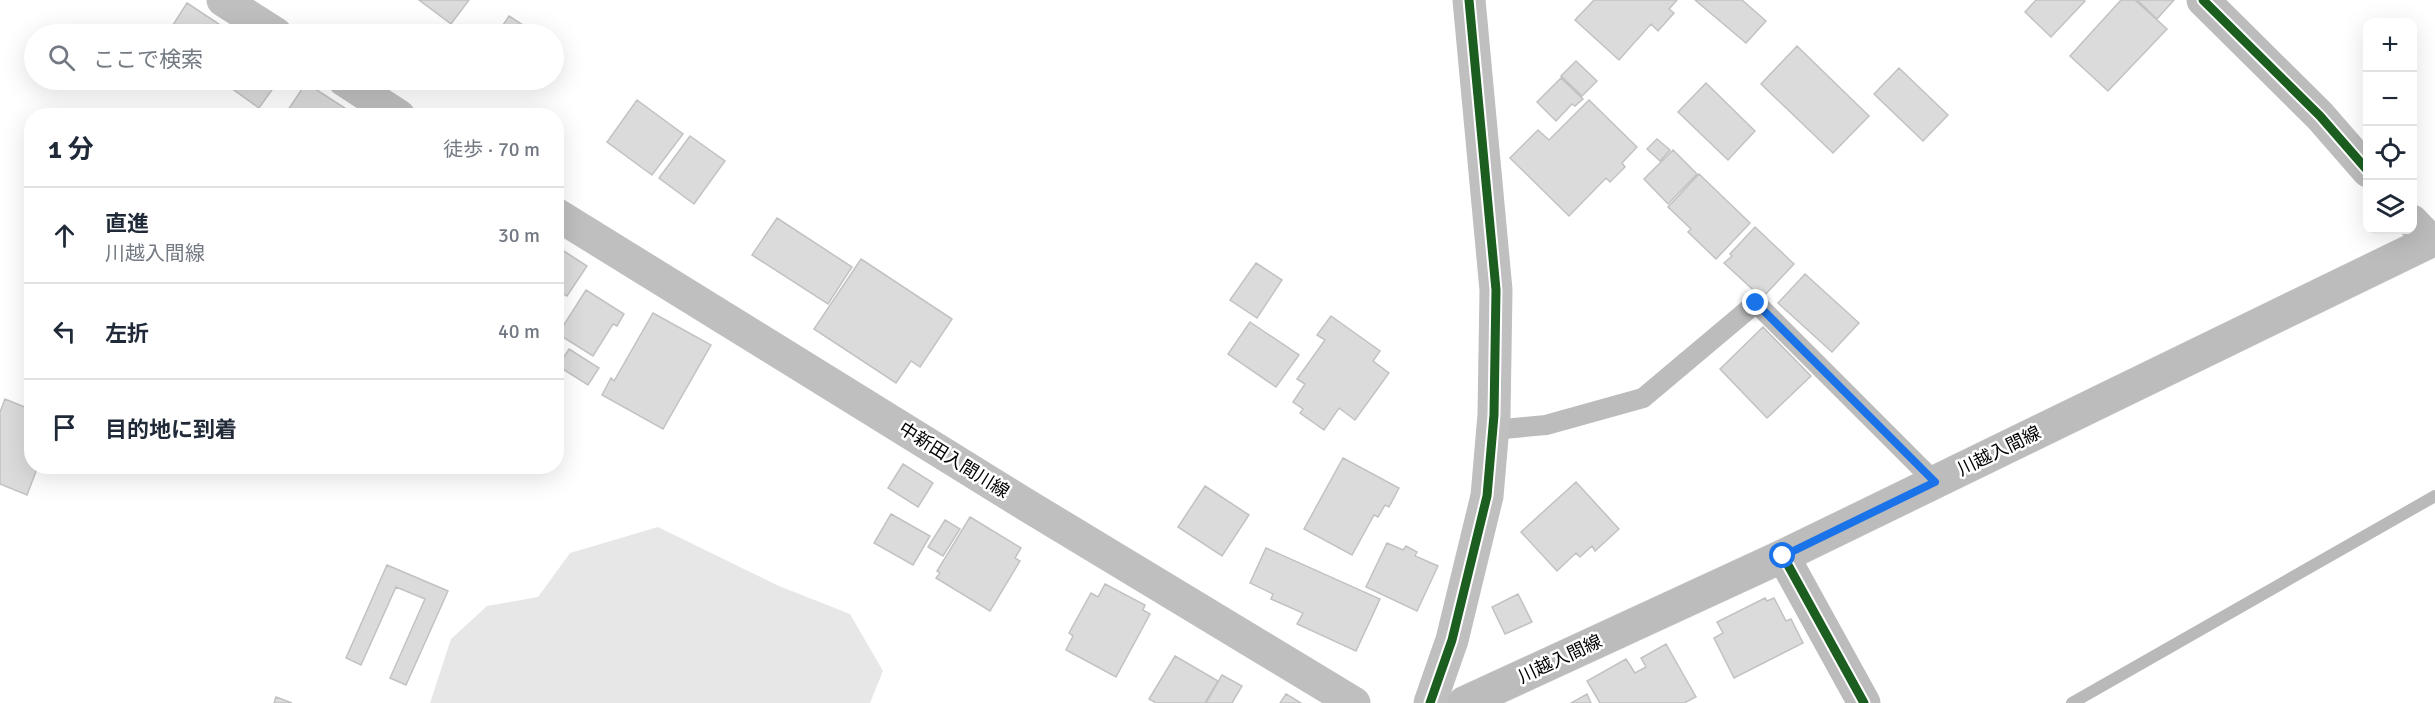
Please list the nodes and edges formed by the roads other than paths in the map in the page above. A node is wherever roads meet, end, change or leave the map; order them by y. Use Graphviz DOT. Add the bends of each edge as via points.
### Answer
graph roads {
  1 [pos="223,0"];
  2 [pos="1469,0"];
  3 [pos="2203,0"];
  4 [pos="260,24"];
  5 [pos="359,90"];
  6 [pos="387,108"];
  7 [pos="2363,166"];
  8 [pos="564,219"];
  9 [pos="2426,234"];
  10 [pos="1493,430"];
  11 [pos="1935,482"];
  12 [pos="1783,556"];
  13 [pos="1354,703"];
  14 [pos="1430,703"];
  15 [pos="1464,703"];
  16 [pos="1864,703"];
  1 -- 4 [label="main road"];
  2 -- 10 [label="main road" via="1496,290"];
  3 -- 7 [label="main road" via="2320,116"];
  5 -- 6 [label="main road"];
  8 -- 13 [label="main road, 中新田入間川線"];
  9 -- 11 [label="main road, 川越入間線"];
  10 -- 11 [label="lane" via="1546,425 1643,398 1756,303"];
  10 -- 14 [label="main road" via="1486,495 1452,640"];
  11 -- 12 [label="main road, 川越入間線"];
  12 -- 15 [label="main road, 川越入間線"];
  12 -- 16 [label="main road"];
}
